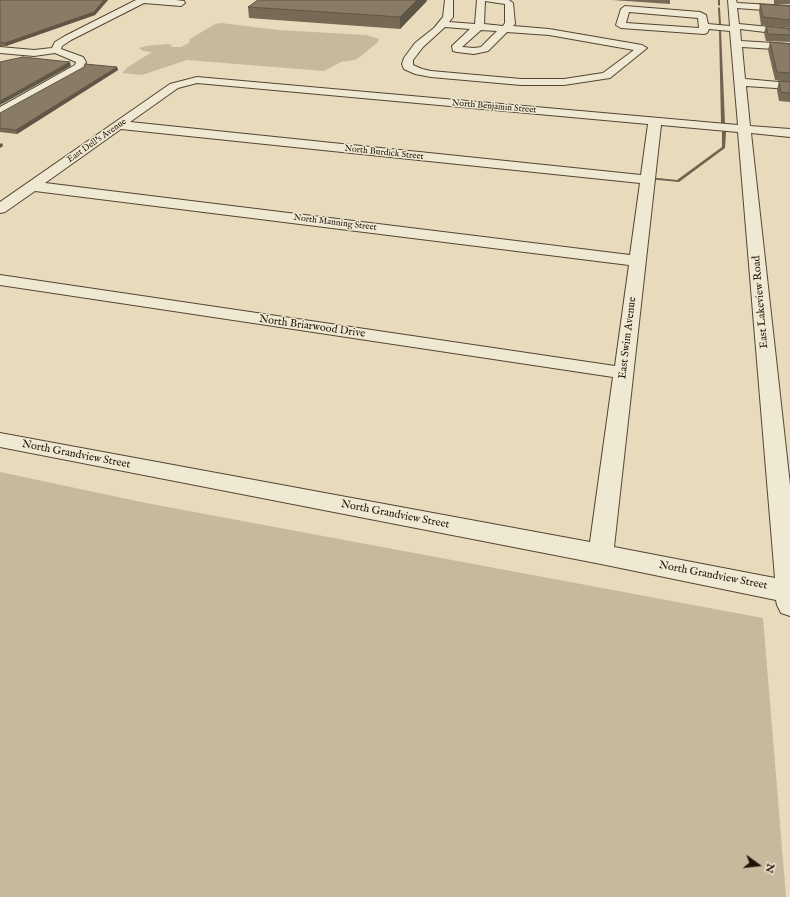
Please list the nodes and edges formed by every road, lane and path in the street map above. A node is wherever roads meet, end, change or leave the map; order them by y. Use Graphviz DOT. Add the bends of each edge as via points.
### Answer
graph roads {
  1 [pos="125,0"];
  2 [pos="449,0"];
  3 [pos="481,0"];
  4 [pos="489,0"];
  5 [pos="142,1"];
  6 [pos="180,3"];
  7 [pos="771,4"];
  8 [pos="730,5"];
  9 [pos="790,9"];
  10 [pos="443,24"];
  11 [pos="479,26"];
  12 [pos="704,26"];
  13 [pos="506,28"];
  14 [pos="790,32"];
  15 [pos="735,33"];
  16 [pos="790,47"];
  17 [pos="0,50"];
  18 [pos="56,50"];
  19 [pos="197,80"];
  20 [pos="740,82"];
  21 [pos="790,86"];
  22 [pos="0,112"];
  23 [pos="655,122"];
  24 [pos="120,126"];
  25 [pos="744,128"];
  26 [pos="790,133"];
  27 [pos="648,180"];
  28 [pos="33,186"];
  29 [pos="0,209"];
  30 [pos="638,260"];
  31 [pos="0,280"];
  32 [pos="624,373"];
  33 [pos="0,440"];
  34 [pos="601,554"];
  35 [pos="790,596"];
  1 -- 5 [label="street"];
  2 -- 10 [label="street" via="448,17"];
  3 -- 11 [label="street"];
  4 -- 13 [label="street" via="509,3 510,24"];
  5 -- 6 [label="street"];
  5 -- 18 [label="street" via="68,38 58,44"];
  7 -- 8 [label="street"];
  7 -- 9 [label="street"];
  8 -- 15 [label="street, East Lakeview Road"];
  10 -- 11 [label="street"];
  10 -- 13 [label="street" via="418,45 407,64 408,67 420,72 548,83 606,76 642,48 549,32"];
  11 -- 13 [label="street"];
  11 -- 13 [label="street" via="457,46 457,49 484,50"];
  12 -- 12 [label="street" via="704,31 622,25 625,9 693,14 703,17"];
  12 -- 15 [label="street"];
  14 -- 15 [label="street"];
  15 -- 16 [label="street"];
  15 -- 20 [label="street, East Lakeview Road"];
  17 -- 18 [label="street" via="34,53"];
  18 -- 22 [label="street" via="79,59 80,67"];
  19 -- 23 [label="street, North Benjamin Street"];
  19 -- 24 [label="street, East Dell's Avenue" via="174,86"];
  20 -- 21 [label="street"];
  20 -- 25 [label="street, East Lakeview Road"];
  23 -- 25 [label="street, North Benjamin Street"];
  23 -- 27 [label="street, East Swim Avenue"];
  24 -- 27 [label="street, North Burdick Street"];
  24 -- 28 [label="street, East Dell's Avenue"];
  25 -- 26 [label="street, North Benjamin Street"];
  25 -- 35 [label="street, East Lakeview Road"];
  27 -- 30 [label="street, East Swim Avenue"];
  28 -- 29 [label="street, East Dell's Avenue"];
  28 -- 30 [label="street, North Manning Street"];
  30 -- 32 [label="street, East Swim Avenue"];
  31 -- 32 [label="street, North Briarwood Drive"];
  32 -- 34 [label="street, East Swim Avenue"];
  33 -- 34 [label="street, North Grandview Street"];
  34 -- 35 [label="street, North Grandview Street"];
}
